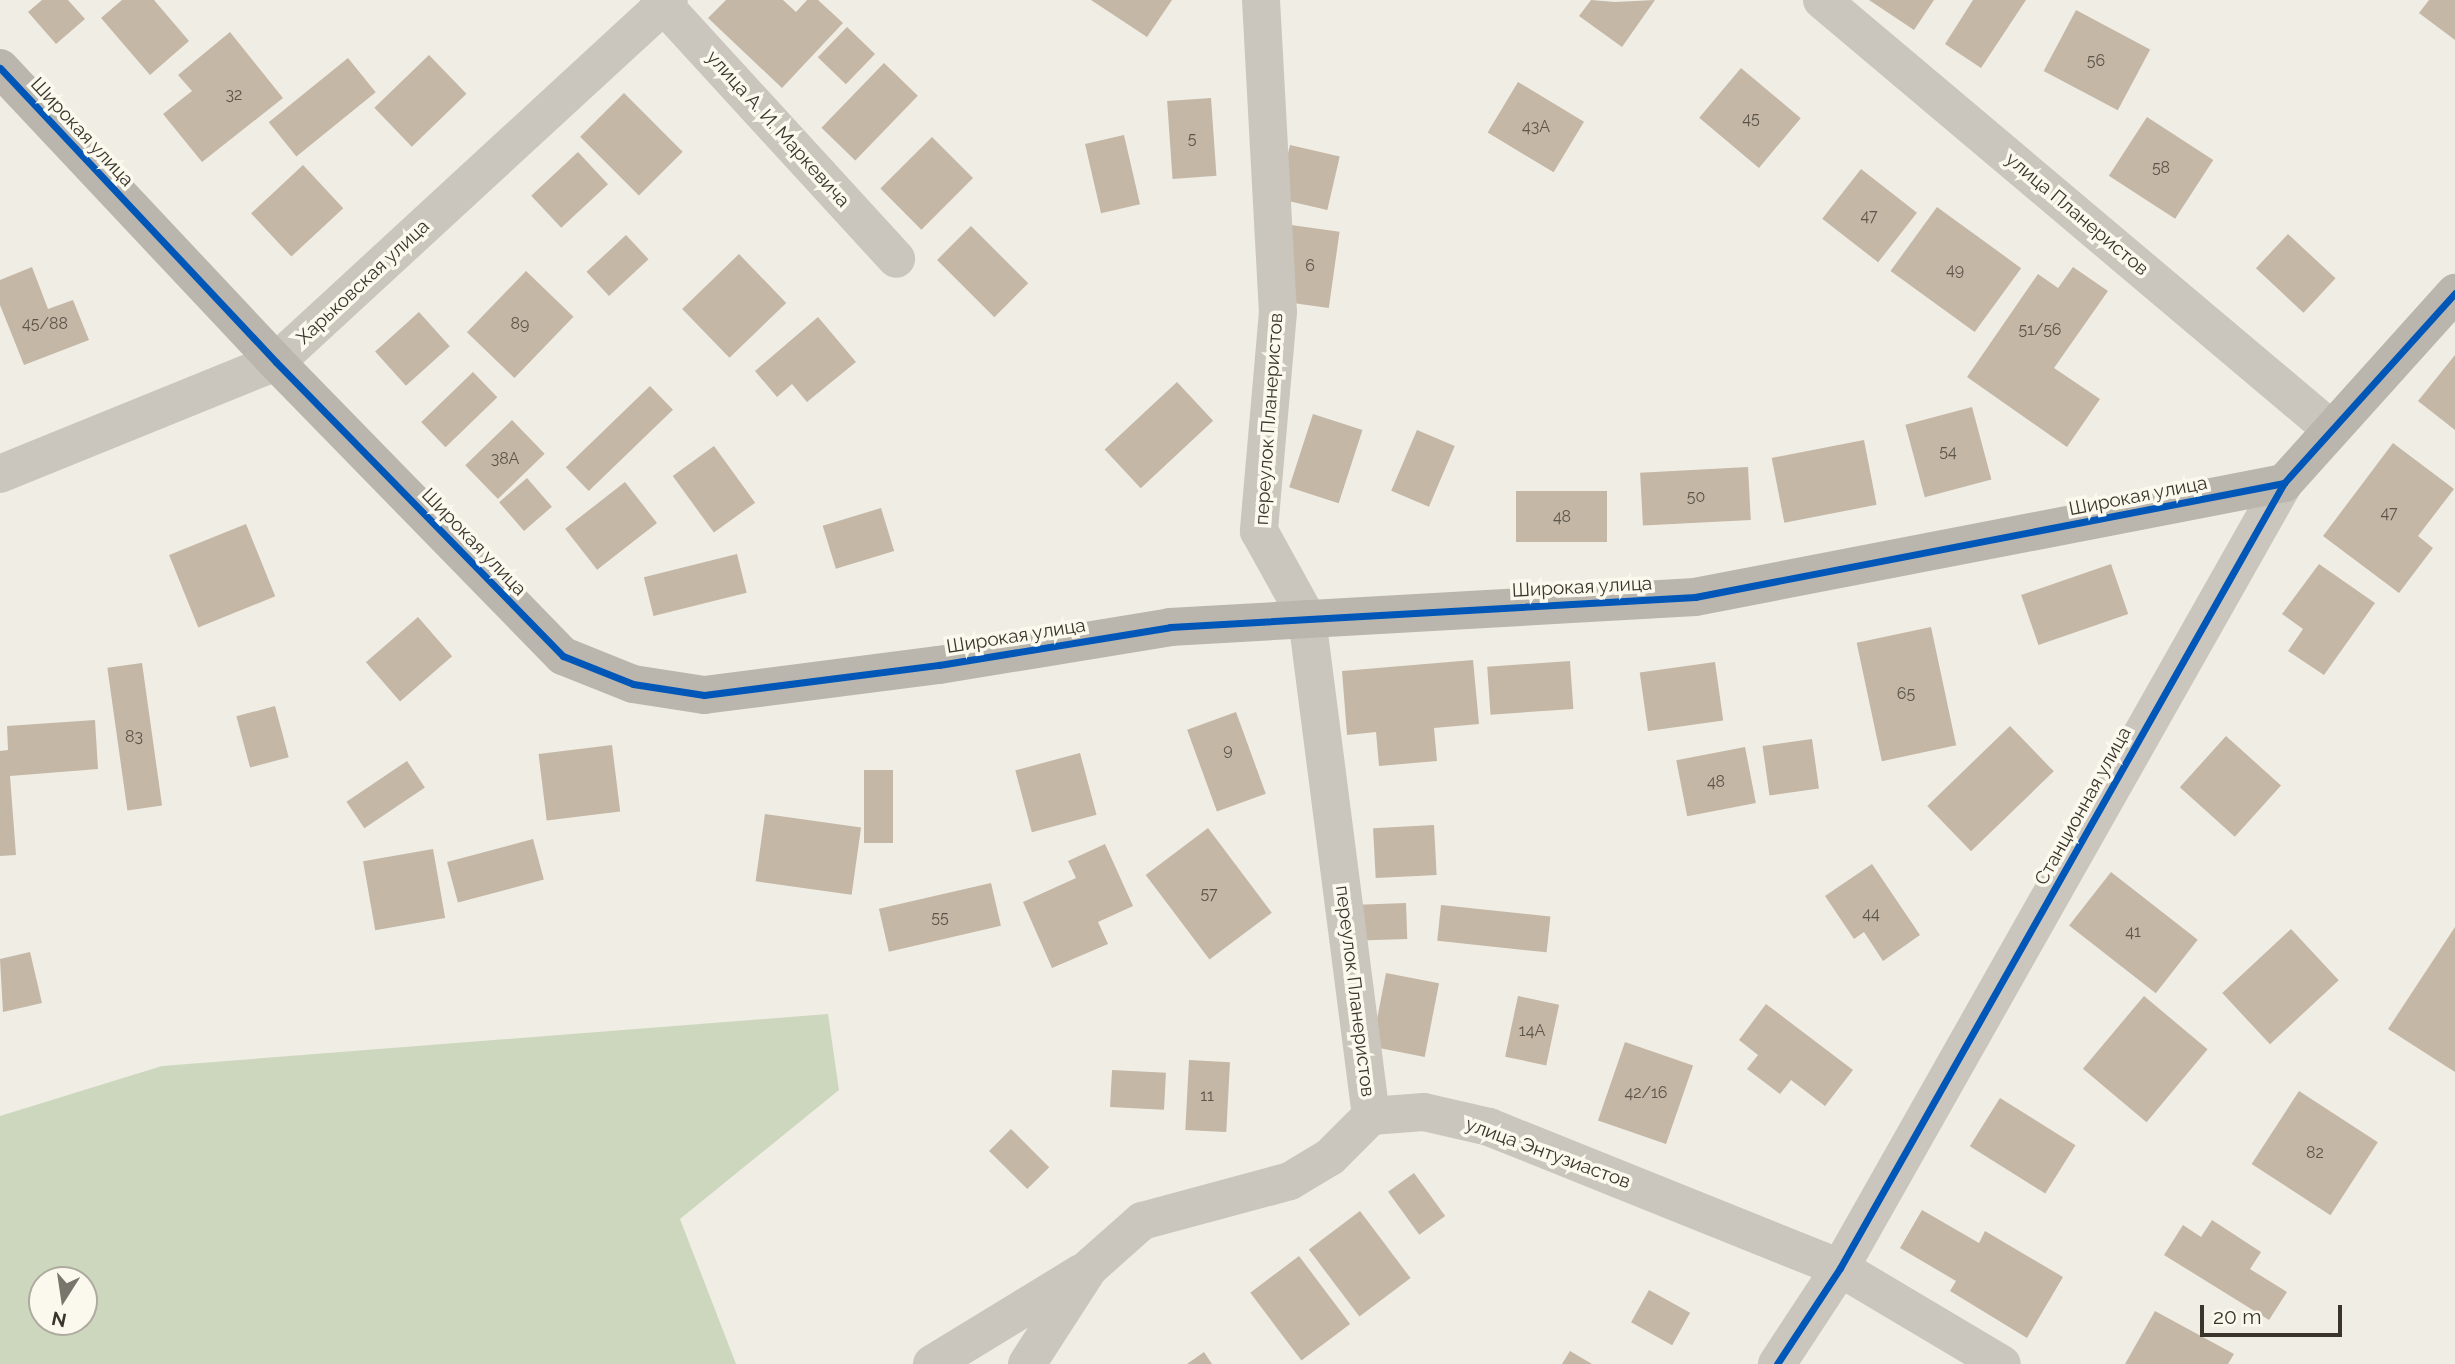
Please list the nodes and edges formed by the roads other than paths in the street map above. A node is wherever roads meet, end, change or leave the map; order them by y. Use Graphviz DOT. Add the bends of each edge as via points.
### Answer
graph roads {
  1 [pos="1261,0"];
  2 [pos="1822,0"];
  3 [pos="664,2"];
  4 [pos="0,68"];
  5 [pos="896,259"];
  6 [pos="2455,293"];
  7 [pos="276,362"];
  8 [pos="2331,429"];
  9 [pos="0,474"];
  10 [pos="2284,483"];
  11 [pos="1307,618"];
  12 [pos="1371,1116"];
  13 [pos="1089,1268"];
  14 [pos="1840,1268"];
  15 [pos="932,1364"];
  16 [pos="1027,1364"];
  17 [pos="1777,1364"];
  18 [pos="2002,1364"];
  1 -- 11 [label="street, переулок Планеристов" via="1278,312 1259,531"];
  2 -- 8 [label="street, улица Планеристов"];
  3 -- 5 [label="street, улица А. И. Маркевича"];
  3 -- 7 [label="street, Харьковская улица"];
  4 -- 7 [label="street, Широкая улица"];
  6 -- 8 [label="street, Станционная улица"];
  7 -- 9 [label="street, Харьковская улица"];
  7 -- 11 [label="street, Широкая улица" via="563,656 633,684 704,695 1170,627"];
  8 -- 10 [label="street, Станционная улица"];
  10 -- 11 [label="street, Широкая улица" via="1695,597"];
  10 -- 14 [label="street, Станционная улица"];
  11 -- 12 [label="street, переулок Планеристов"];
  12 -- 13 [label="street" via="1330,1157 1290,1181 1142,1221"];
  12 -- 14 [label="street, улица Энтузиастов" via="1424,1112 1489,1127"];
  13 -- 15 [label="street"];
  13 -- 16 [label="street"];
  14 -- 17 [label="street, Станционная улица"];
  14 -- 18 [label="street, улица Энтузиастов"];
}
